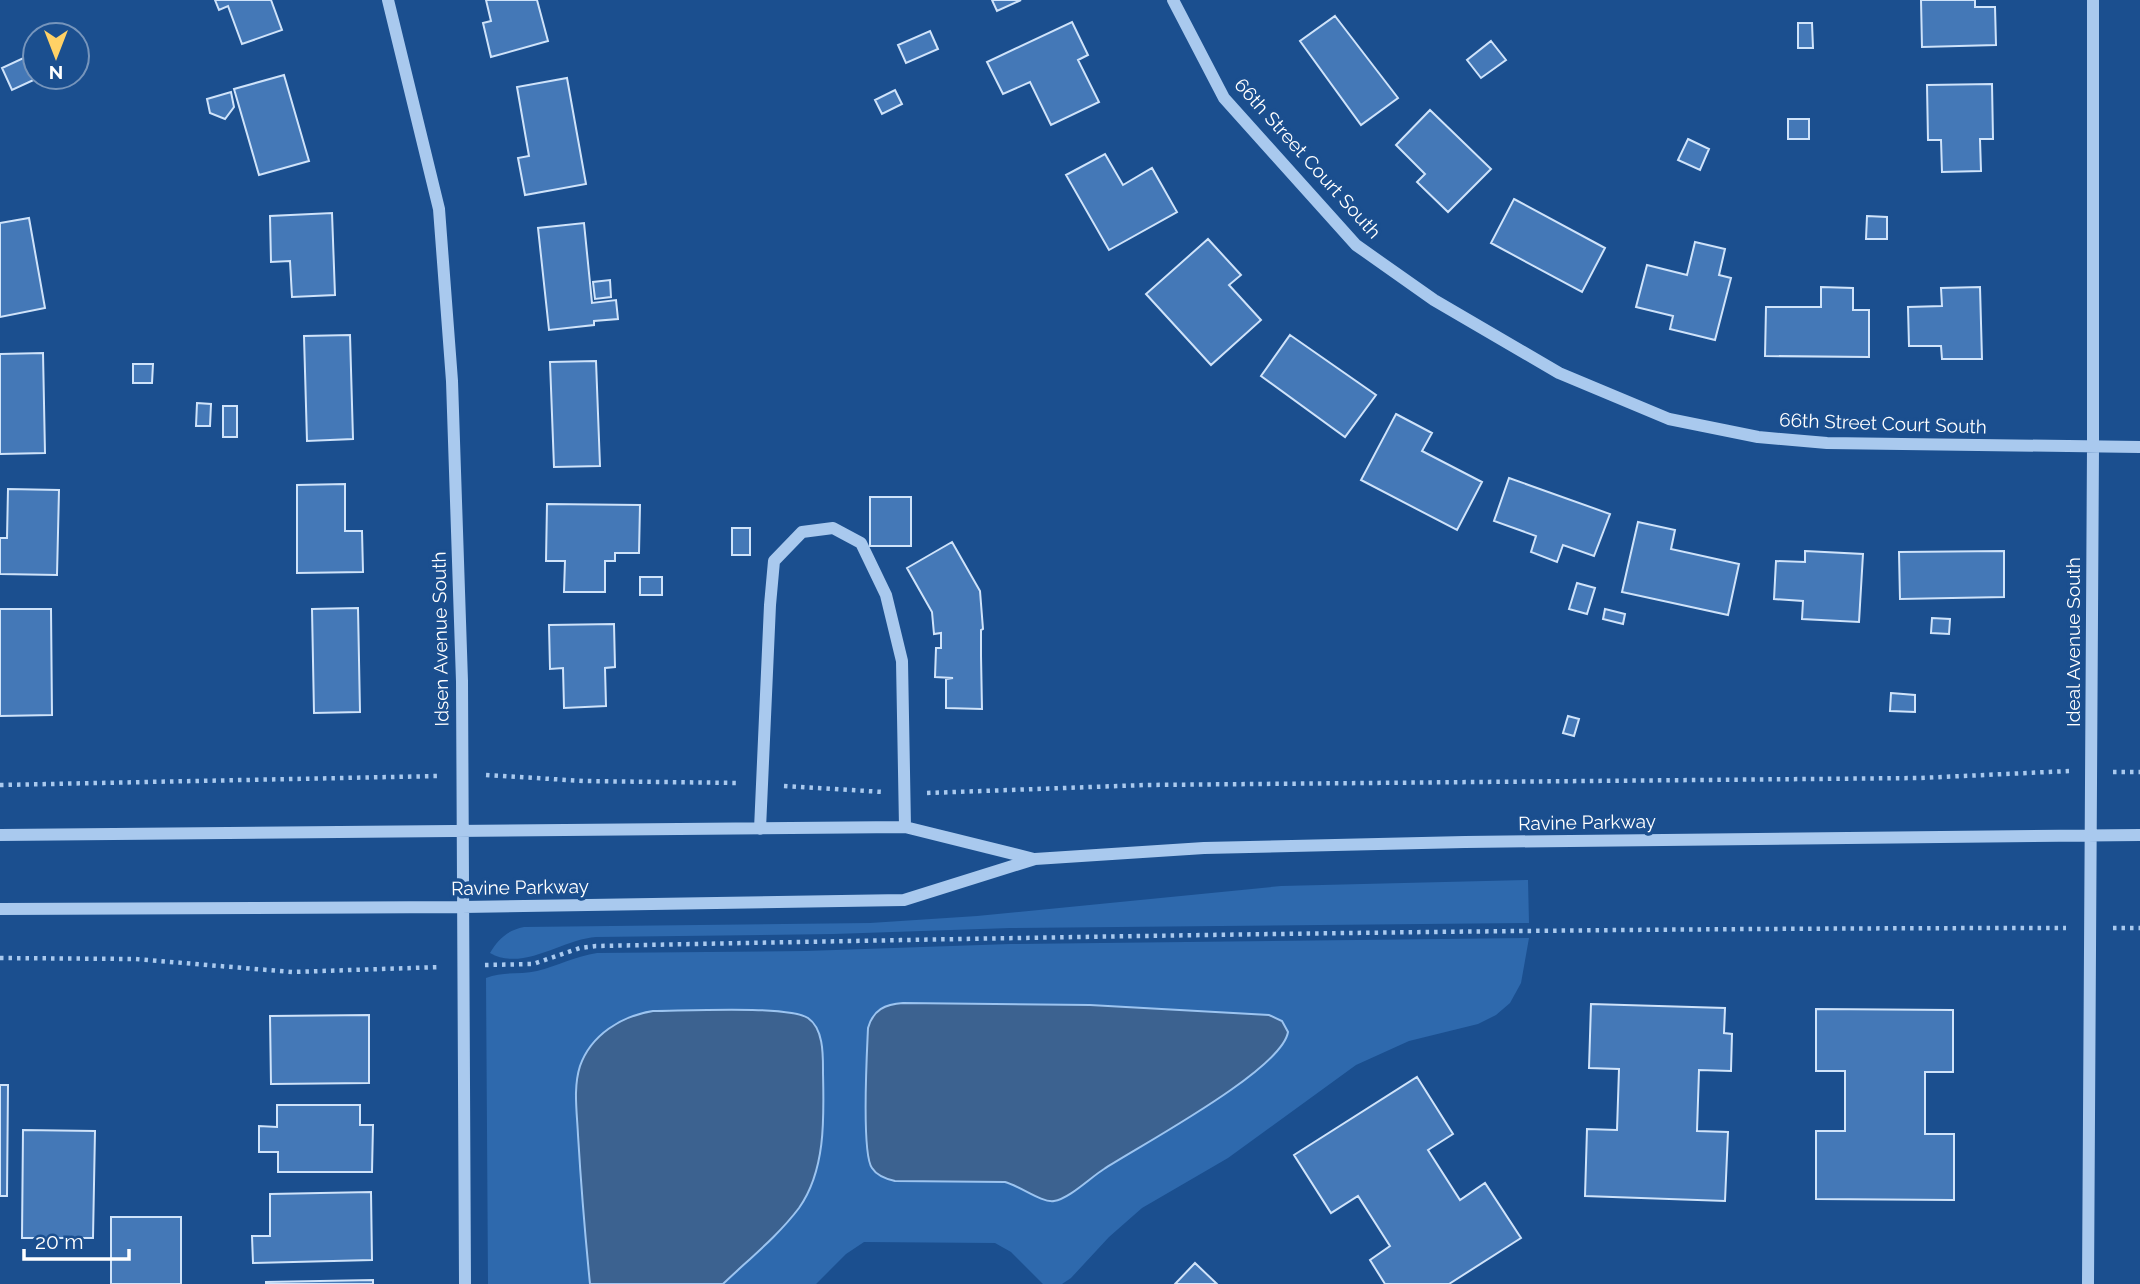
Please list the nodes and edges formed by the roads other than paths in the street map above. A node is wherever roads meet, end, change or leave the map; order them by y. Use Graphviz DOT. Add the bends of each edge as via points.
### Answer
graph roads {
  1 [pos="388,0"];
  2 [pos="1173,0"];
  3 [pos="2093,0"];
  4 [pos="2140,447"];
  5 [pos="2093,448"];
  6 [pos="905,827"];
  7 [pos="760,829"];
  8 [pos="463,832"];
  9 [pos="0,835"];
  10 [pos="2140,835"];
  11 [pos="2091,836"];
  12 [pos="1035,859"];
  13 [pos="462,907"];
  14 [pos="0,909"];
  15 [pos="465,1284"];
  16 [pos="2088,1284"];
  1 -- 8 [label="street, Idsen Avenue South" via="439,209 452,381"];
  2 -- 5 [label="street, 66th Street Court South" via="1224,98 1356,245 1434,300 1559,373 1669,419 1758,437 1827,443"];
  3 -- 5 [label="street, Ideal Avenue South"];
  4 -- 5 [label="street, 66th Street Court South"];
  5 -- 11 [label="street, Ideal Avenue South"];
  6 -- 7 [label="street, Ravine Parkway"];
  6 -- 7 [label="street" via="902,661 886,595 861,543 833,528 802,533 774,561"];
  6 -- 12 [label="street, Ravine Parkway"];
  7 -- 8 [label="street, Ravine Parkway"];
  8 -- 9 [label="street, Ravine Parkway"];
  8 -- 13 [label="street, Idsen Avenue South"];
  10 -- 11 [label="street, Ravine Parkway"];
  11 -- 12 [label="street, Ravine Parkway" via="1259,846"];
  11 -- 16 [label="street, Ideal Avenue South"];
  12 -- 13 [label="street, Ravine Parkway" via="904,900"];
  13 -- 14 [label="street, Ravine Parkway"];
  13 -- 15 [label="street, Idsen Avenue South"];
}
